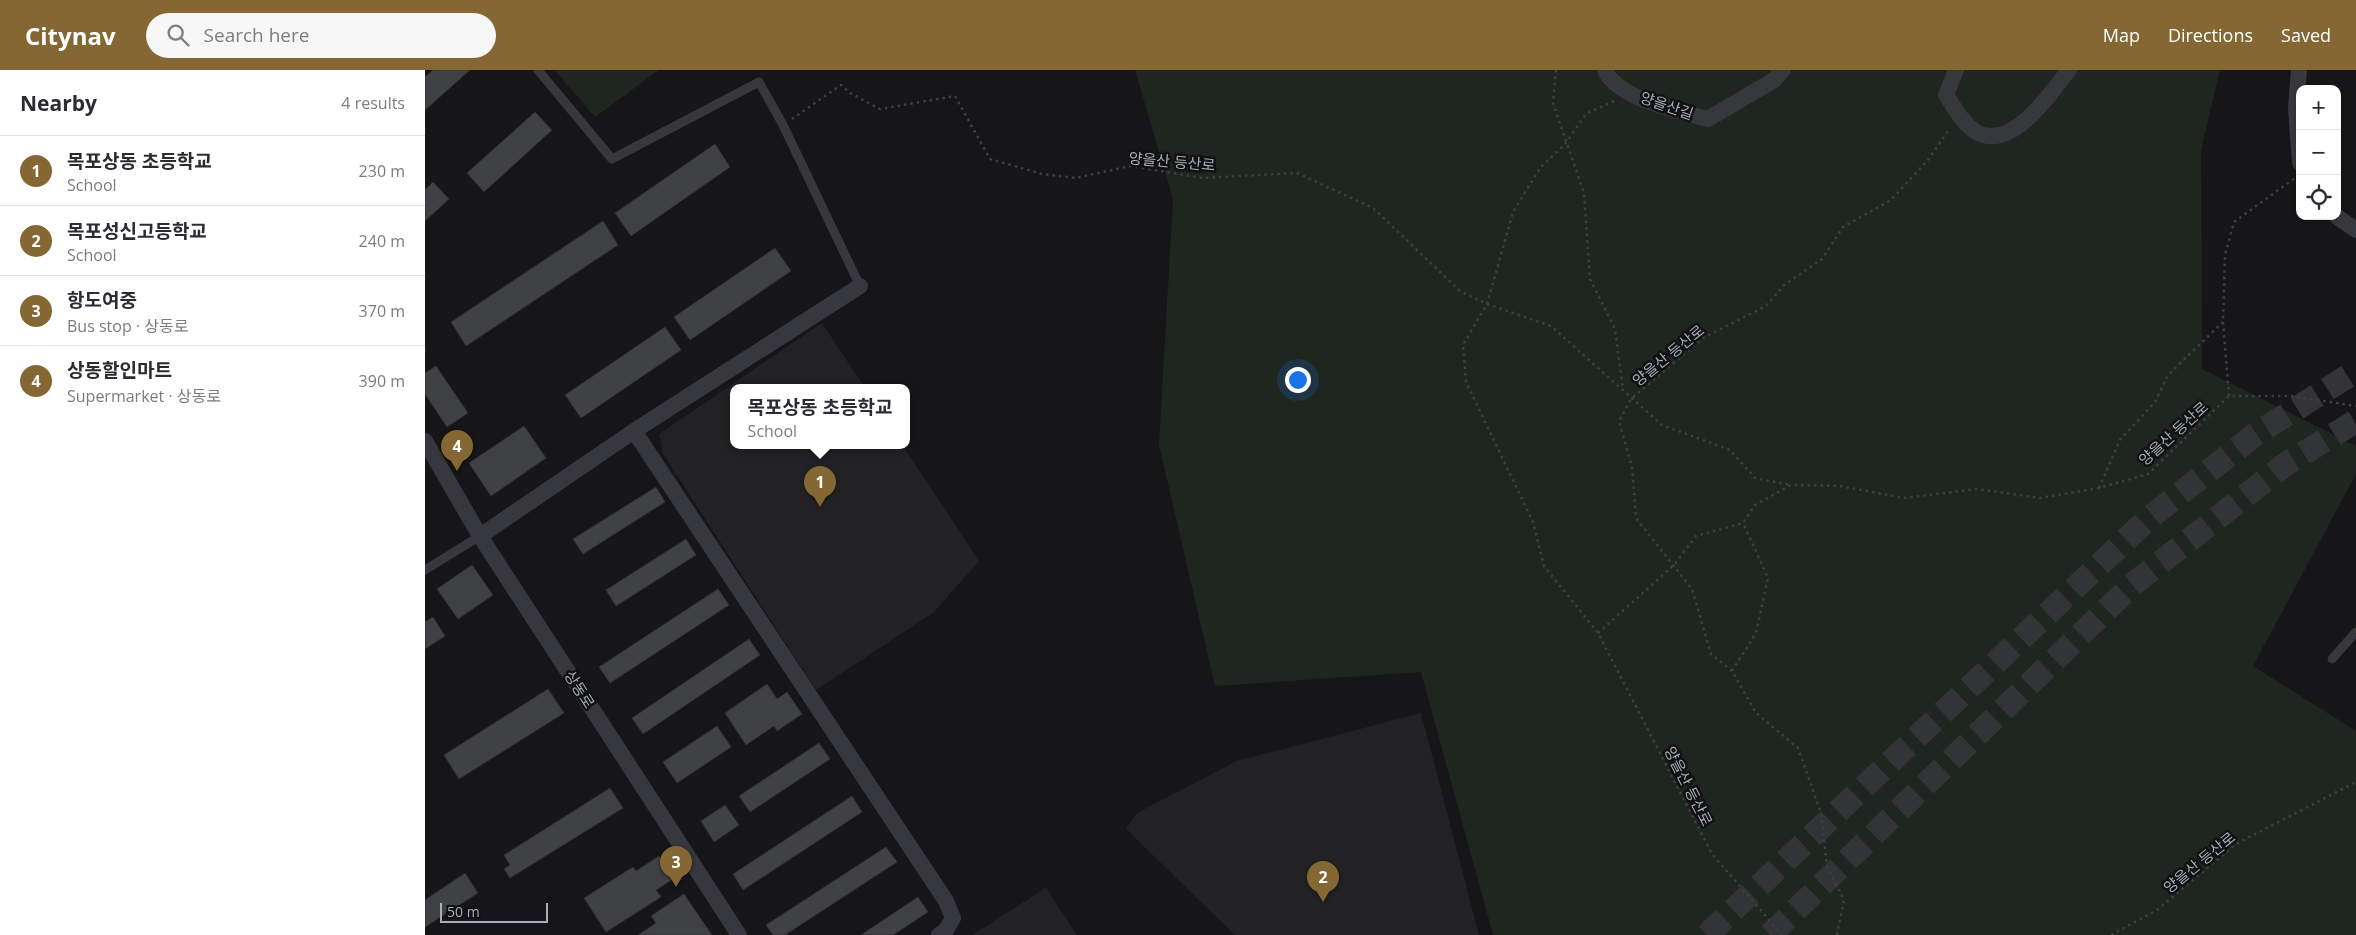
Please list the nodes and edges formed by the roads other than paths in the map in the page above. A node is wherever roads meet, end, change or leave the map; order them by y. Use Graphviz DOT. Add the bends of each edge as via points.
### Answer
graph roads {
  1 [pos="538,70"];
  2 [pos="1605,70"];
  3 [pos="1783,70"];
  4 [pos="1956,70"];
  5 [pos="2069,70"];
  6 [pos="2299,70"];
  7 [pos="2298,130"];
  8 [pos="2341,220"];
  9 [pos="2356,230"];
  10 [pos="860,286"];
  11 [pos="634,431"];
  12 [pos="425,441"];
  13 [pos="480,536"];
  14 [pos="426,566"];
  15 [pos="2356,632"];
  16 [pos="2332,658"];
  17 [pos="739,935"];
  18 [pos="939,935"];
  1 -- 10 [label="lane" via="612,159 759,82"];
  2 -- 3 [label="street, 양을산길" via="1608,78 1656,105 1708,118 1774,80"];
  4 -- 5 [label="street" via="1946,95 1959,114 1978,132 1998,136 2026,122"];
  6 -- 7 [label="street"];
  8 -- 9 [label="street"];
  10 -- 11 [label="street"];
  11 -- 13 [label="street"];
  11 -- 18 [label="street" via="946,901 953,918"];
  12 -- 13 [label="street, 상동로"];
  13 -- 14 [label="lane"];
  13 -- 17 [label="street, 상동로"];
  15 -- 16 [label="lane"];
}
